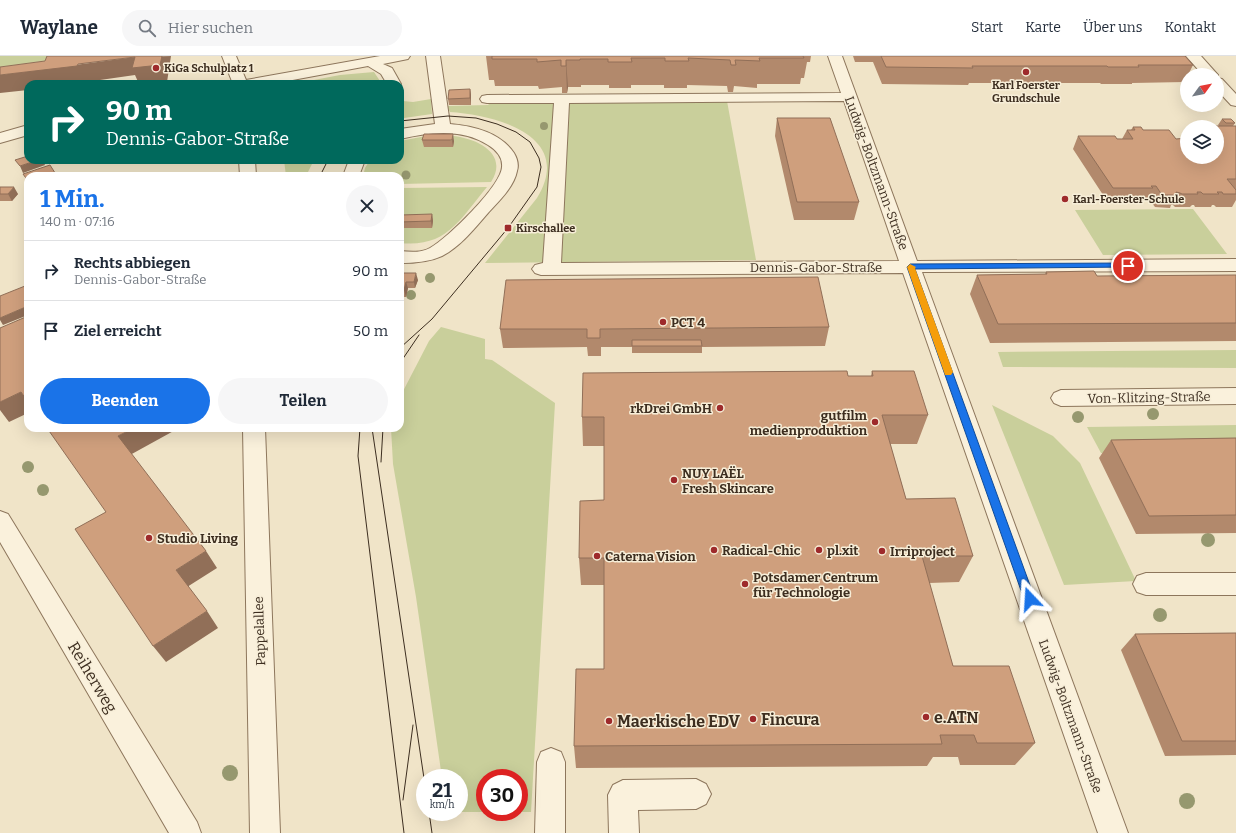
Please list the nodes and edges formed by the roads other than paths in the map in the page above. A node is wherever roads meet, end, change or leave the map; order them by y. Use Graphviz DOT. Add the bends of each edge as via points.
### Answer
graph roads {
  1 [pos="229,56"];
  2 [pos="403,56"];
  3 [pos="433,56"];
  4 [pos="835,56"];
  5 [pos="1193,56"];
  6 [pos="370,62"];
  7 [pos="1204,68"];
  8 [pos="238,80"];
  9 [pos="270,80"];
  10 [pos="392,80"];
  11 [pos="1224,89"];
  12 [pos="850,97"];
  13 [pos="562,99"];
  14 [pos="487,100"];
  15 [pos="1236,102"];
  16 [pos="443,128"];
  17 [pos="24,131"];
  18 [pos="404,133"];
  19 [pos="0,138"];
  20 [pos="404,257"];
  21 [pos="1236,265"];
  22 [pos="910,267"];
  23 [pos="1236,396"];
  24 [pos="1061,398"];
  25 [pos="254,432"];
  26 [pos="0,521"];
  27 [pos="1146,584"];
  28 [pos="1236,584"];
  29 [pos="551,762"];
  30 [pos="696,794"];
  31 [pos="186,833"];
  32 [pos="264,833"];
  33 [pos="550,833"];
  34 [pos="624,833"];
  35 [pos="1113,833"];
  1 -- 8 [label="street"];
  2 -- 6 [label="street"];
  3 -- 16 [label="street"];
  4 -- 12 [label="street, Ludwig-Boltzmann-Straße"];
  5 -- 7 [label="street"];
  6 -- 9 [label="street"];
  6 -- 10 [label="street" via="387,71"];
  11 -- 15 [label="street"];
  12 -- 13 [label="street"];
  12 -- 22 [label="street, Ludwig-Boltzmann-Straße"];
  13 -- 14 [label="street"];
  13 -- 22 [label="street, Dennis-Gabor-Straße" via="546,269"];
  16 -- 18 [label="street"];
  16 -- 20 [label="street" via="468,131 494,142 505,151 510,168 502,187 450,243 426,255"];
  17 -- 19 [label="street"];
  21 -- 22 [label="street, Dennis-Gabor-Straße"];
  22 -- 35 [label="street, Ludwig-Boltzmann-Straße"];
  23 -- 24 [label="street, Von-Klitzing-Straße"];
  25 -- 32 [label="street, Pappelallee"];
  26 -- 31 [label="street, Reiherweg"];
  27 -- 28 [label="street"];
  29 -- 33 [label="street"];
  30 -- 34 [label="street" via="624,795"];
}
